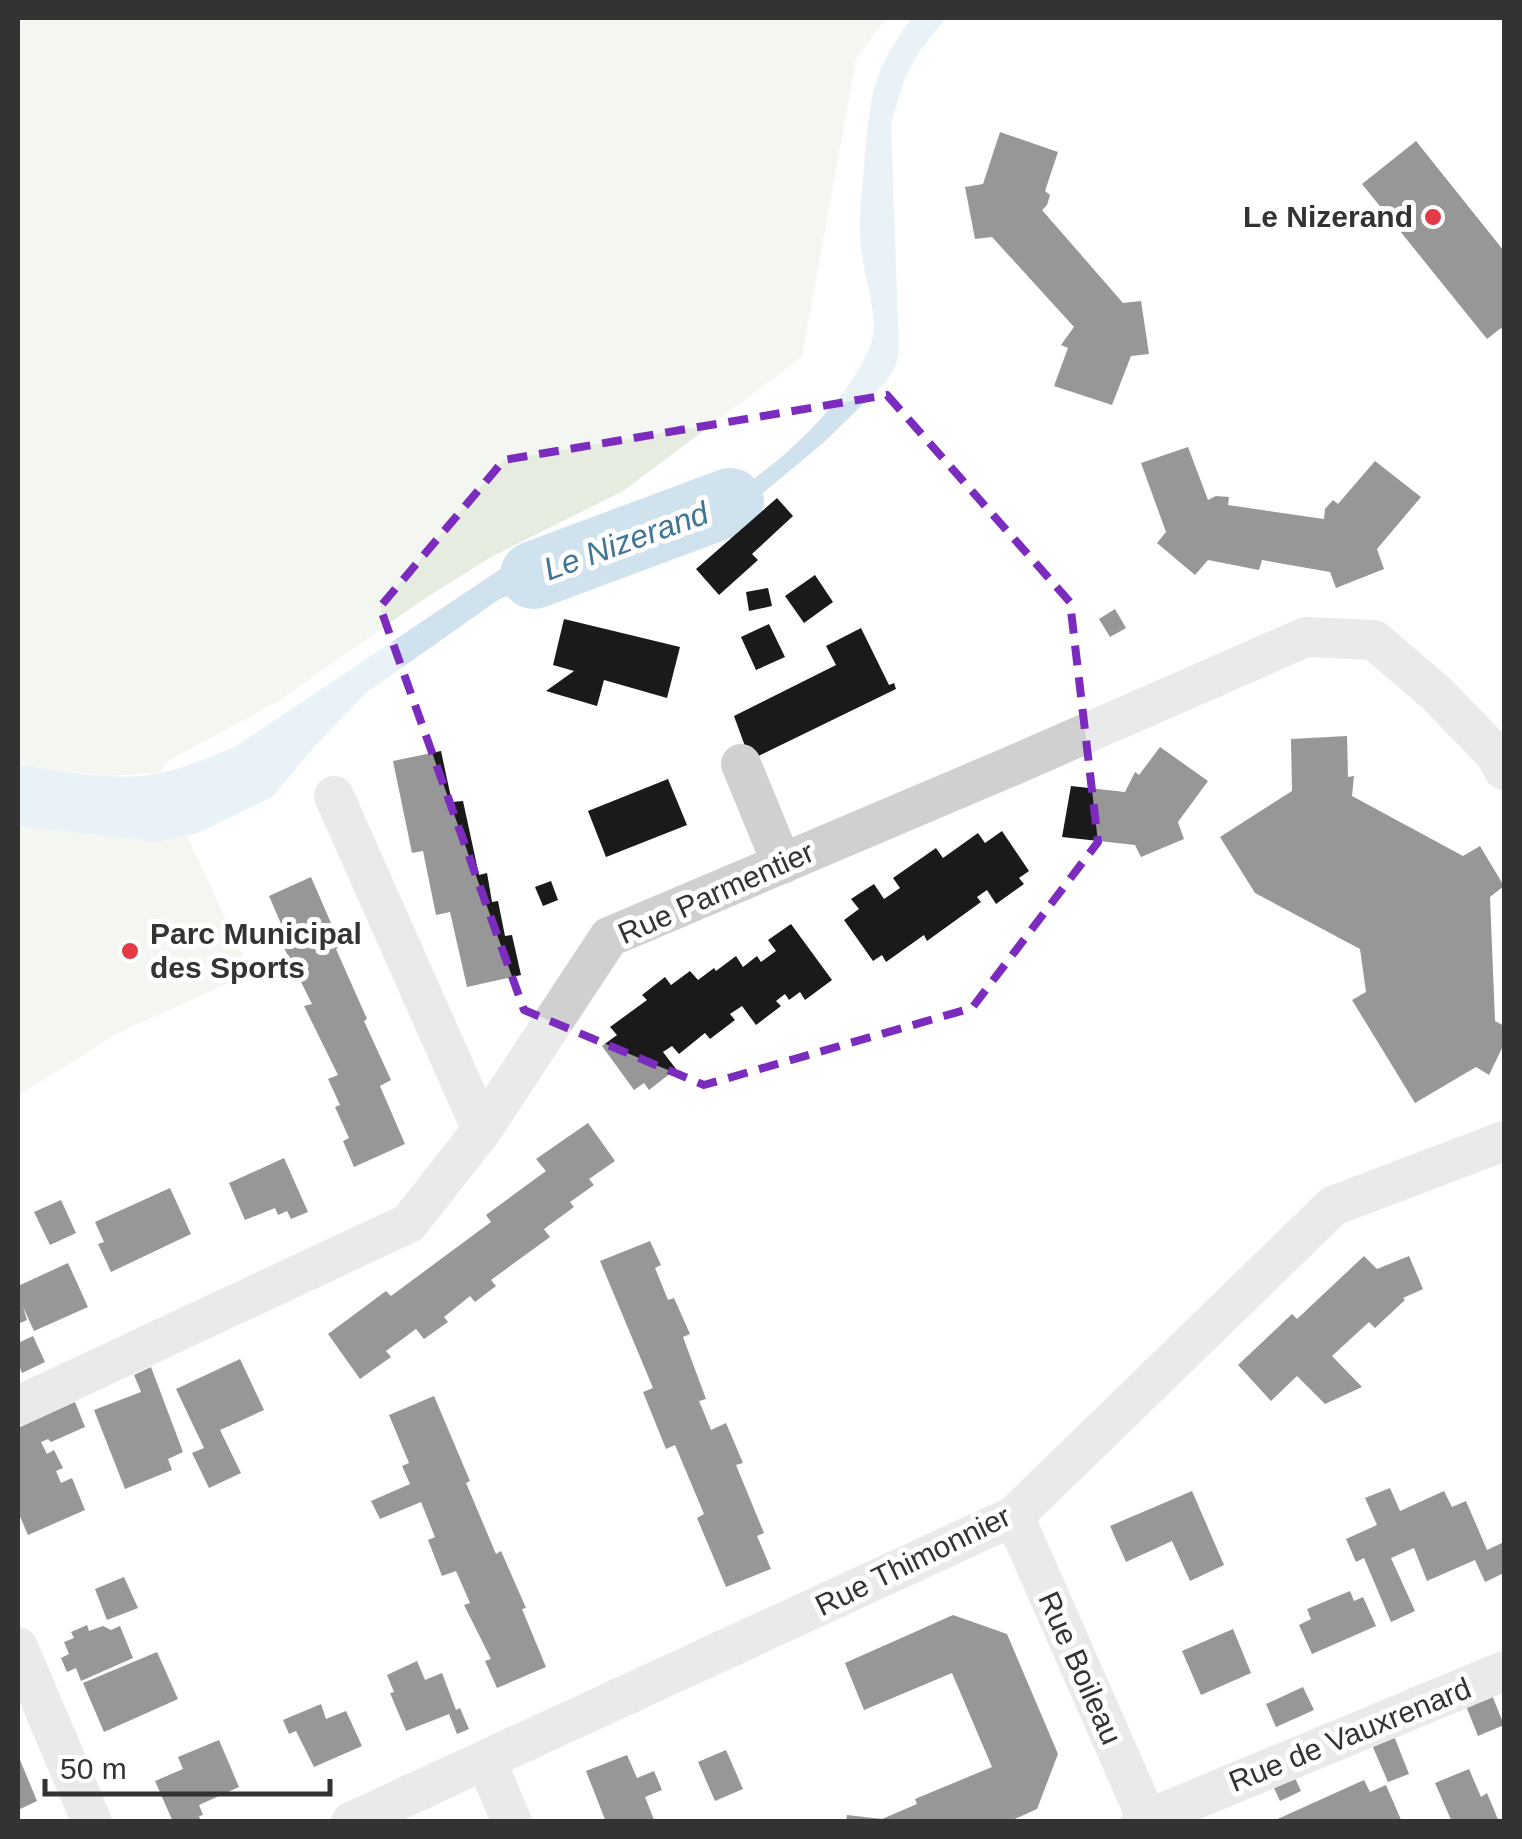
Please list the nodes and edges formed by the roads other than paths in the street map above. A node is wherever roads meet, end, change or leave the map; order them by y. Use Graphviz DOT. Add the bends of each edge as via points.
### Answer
graph roads {
  1 [pos="740,764"];
  2 [pos="1504,770"];
  3 [pos="334,796"];
  4 [pos="782,864"];
  5 [pos="482,1130"];
  6 [pos="1504,1141"];
  7 [pos="18,1406"];
  8 [pos="1014,1516"];
  9 [pos="18,1646"];
  10 [pos="1504,1672"];
  11 [pos="486,1762"];
  12 [pos="1144,1820"];
  13 [pos="92,1822"];
  14 [pos="352,1822"];
  15 [pos="512,1822"];
  1 -- 4 [label="street"];
  2 -- 4 [label="street, Rue Parmentier" via="1436,694 1374,640 1306,637"];
  3 -- 5 [label="street"];
  4 -- 5 [label="street, Rue Parmentier" via="609,938"];
  5 -- 7 [label="street, Rue Parmentier" via="409,1223"];
  6 -- 8 [label="street, Rue Thimonnier" via="1333,1206"];
  8 -- 11 [label="street, Rue Thimonnier"];
  8 -- 12 [label="street, Rue Boileau"];
  9 -- 13 [label="street"];
  10 -- 12 [label="street, Rue de Vauxrenard"];
  11 -- 14 [label="street, Rue Thimonnier"];
  11 -- 15 [label="street"];
}
